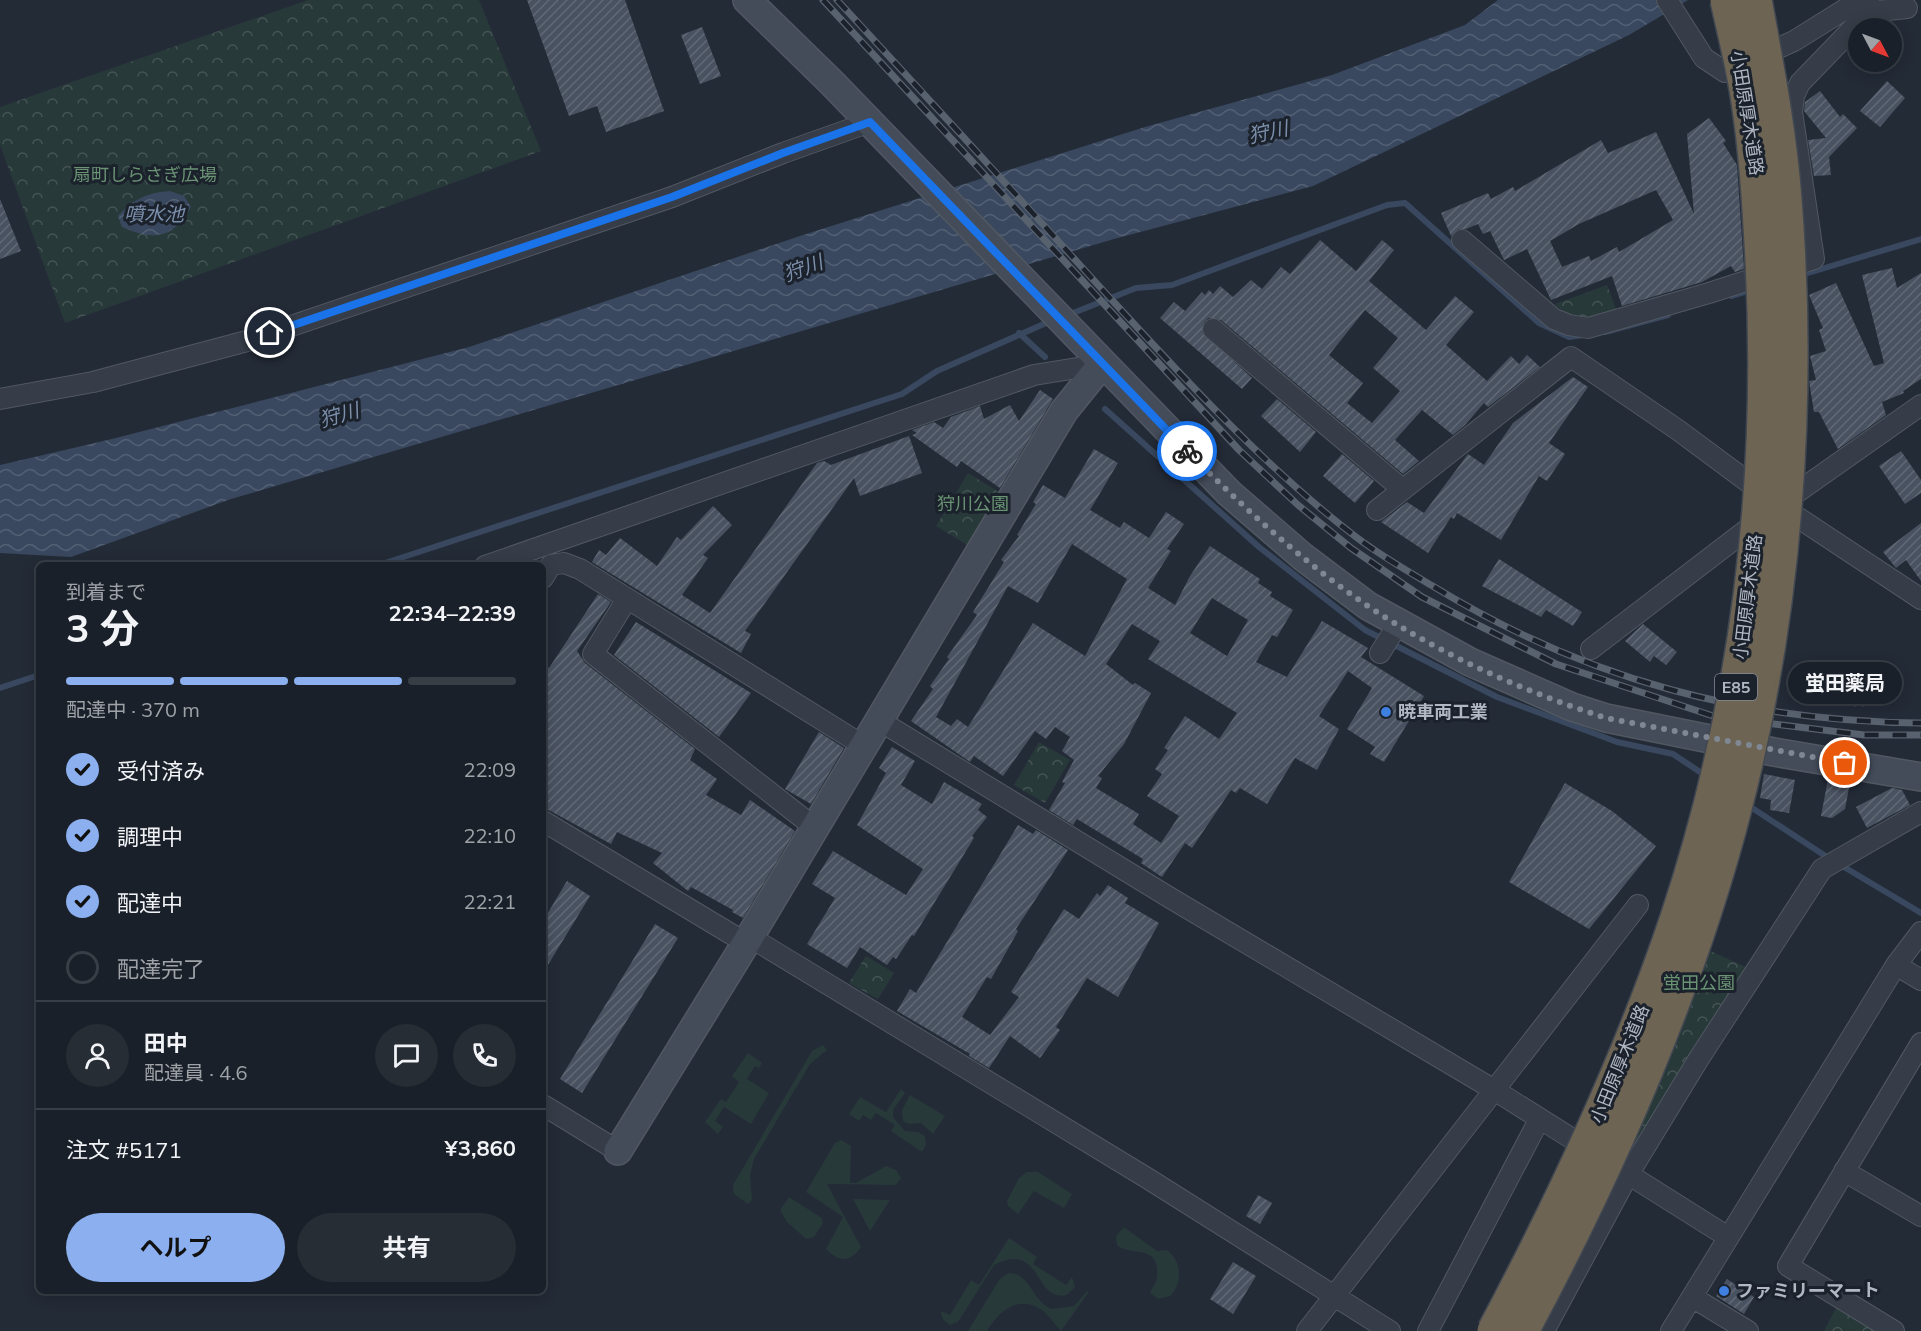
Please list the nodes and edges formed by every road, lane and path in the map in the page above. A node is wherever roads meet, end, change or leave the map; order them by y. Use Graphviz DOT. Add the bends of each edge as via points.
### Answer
graph roads {
  1 [pos="747,0"];
  2 [pos="1667,0"];
  3 [pos="1727,0"];
  4 [pos="1755,0"];
  5 [pos="1869,0"];
  6 [pos="1888,0"];
  7 [pos="1914,12"];
  8 [pos="877,129"];
  9 [pos="1462,240"];
  10 [pos="1214,329"];
  11 [pos="1102,364"];
  12 [pos="0,399"];
  13 [pos="1921,405"];
  14 [pos="1402,489"];
  15 [pos="1779,505"];
  16 [pos="1377,510"];
  17 [pos="556,542"];
  18 [pos="497,562"];
  19 [pos="564,563"];
  20 [pos="546,573"];
  21 [pos="627,599"];
  22 [pos="1921,599"];
  23 [pos="1395,628"];
  24 [pos="1591,649"];
  25 [pos="1380,653"];
  26 [pos="880,721"];
  27 [pos="864,746"];
  28 [pos="1921,777"];
  29 [pos="1921,812"];
  30 [pos="546,822"];
  31 [pos="814,827"];
  32 [pos="1638,905"];
  33 [pos="1921,932"];
  34 [pos="748,940"];
  35 [pos="1896,965"];
  36 [pos="1921,981"];
  37 [pos="1921,1043"];
  38 [pos="1496,1090"];
  39 [pos="546,1107"];
  40 [pos="1539,1120"];
  41 [pos="618,1151"];
  42 [pos="1844,1172"];
  43 [pos="1628,1175"];
  44 [pos="1921,1216"];
  45 [pos="1728,1237"];
  46 [pos="1334,1296"];
  47 [pos="1692,1297"];
  48 [pos="1307,1331"];
  49 [pos="1390,1331"];
  50 [pos="1428,1331"];
  51 [pos="1494,1331"];
  52 [pos="1522,1331"];
  53 [pos="1544,1331"];
  54 [pos="1671,1331"];
  55 [pos="1748,1331"];
  56 [pos="1894,1331"];
  1 -- 8 [label="main road"];
  2 -- 5 [label="street" via="1704,58 1725,72 1794,41 1847,8"];
  3 -- 51 [label="highway, 小田原厚木道路 / E85, bridge" via="1747,95 1759,201 1766,337 1755,558 1736,690 1712,797 1677,918 1636,1028 1579,1162"];
  4 -- 52 [label="highway, 小田原厚木道路 / E85, bridge" via="1785,196 1792,333 1789,455 1778,573 1761,687 1734,811 1696,937 1601,1173"];
  6 -- 7 [label="street"];
  7 -- 9 [label="street" via="1878,11 1857,24 1800,83 1794,96 1792,112 1814,259 1588,327 1554,319"];
  8 -- 11 [label="main road"];
  8 -- 12 [label="street" via="783,153 672,197 247,341 93,382"];
  10 -- 14 [label="street"];
  11 -- 17 [label="street" via="1034,375"];
  11 -- 23 [label="main road" via="1264,525"];
  11 -- 26 [label="main road" via="1064,411"];
  13 -- 15 [label="street"];
  14 -- 15 [label="street" via="1571,357"];
  14 -- 16 [label="street"];
  15 -- 22 [label="street"];
  15 -- 24 [label="street"];
  17 -- 18 [label="street"];
  17 -- 19 [label="street"];
  19 -- 20 [label="street" via="551,565"];
  19 -- 21 [label="street"];
  21 -- 27 [label="street"];
  21 -- 31 [label="street" via="593,654"];
  23 -- 25 [label="street"];
  23 -- 28 [label="main road" via="1572,707 1606,718"];
  26 -- 27 [label="main road"];
  26 -- 38 [label="street"];
  27 -- 31 [label="main road"];
  29 -- 43 [label="street" via="1822,869"];
  30 -- 34 [label="street"];
  31 -- 34 [label="main road"];
  32 -- 38 [label="street"];
  33 -- 35 [label="street"];
  34 -- 41 [label="main road"];
  34 -- 46 [label="street" via="1137,1172"];
  35 -- 36 [label="street"];
  35 -- 45 [label="street"];
  37 -- 42 [label="street"];
  38 -- 40 [label="street"];
  38 -- 46 [label="street"];
  39 -- 41 [label="street"];
  40 -- 43 [label="street"];
  40 -- 50 [label="street"];
  42 -- 44 [label="street"];
  42 -- 56 [label="street" via="1788,1266"];
  43 -- 45 [label="street"];
  43 -- 53 [label="street"];
  45 -- 47 [label="street"];
  46 -- 48 [label="street"];
  46 -- 49 [label="street"];
  47 -- 54 [label="street"];
  47 -- 55 [label="street"];
}
